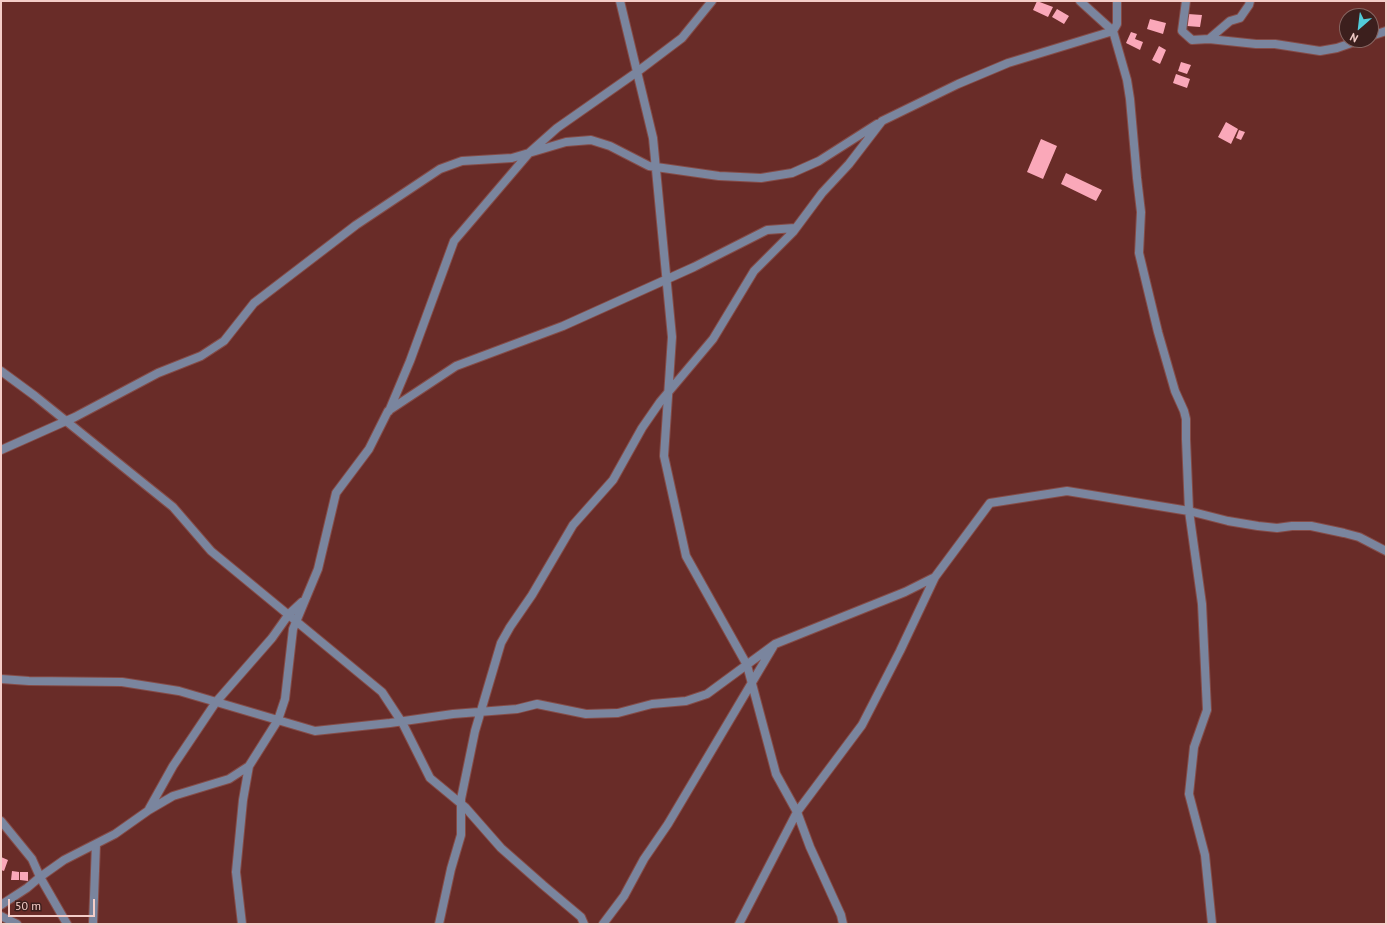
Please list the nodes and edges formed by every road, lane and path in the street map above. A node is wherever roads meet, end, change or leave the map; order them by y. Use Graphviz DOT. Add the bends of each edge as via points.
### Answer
graph roads {
  1 [pos="620,1"];
  2 [pos="712,1"];
  3 [pos="1080,1"];
  4 [pos="1117,1"];
  5 [pos="1186,1"];
  6 [pos="1250,1"];
  7 [pos="1114,32"];
  8 [pos="1209,39"];
  9 [pos="1339,47"];
  10 [pos="637,72"];
  11 [pos="882,121"];
  12 [pos="530,152"];
  13 [pos="656,167"];
  14 [pos="795,228"];
  15 [pos="667,279"];
  16 [pos="1,371"];
  17 [pos="668,392"];
  18 [pos="388,411"];
  19 [pos="65,420"];
  20 [pos="1,450"];
  21 [pos="1189,511"];
  22 [pos="1386,551"];
  23 [pos="934,577"];
  24 [pos="304,601"];
  25 [pos="288,614"];
  26 [pos="296,620"];
  27 [pos="775,644"];
  28 [pos="747,665"];
  29 [pos="1,679"];
  30 [pos="751,684"];
  31 [pos="216,702"];
  32 [pos="482,712"];
  33 [pos="278,720"];
  34 [pos="401,721"];
  35 [pos="249,766"];
  36 [pos="460,804"];
  37 [pos="149,810"];
  38 [pos="797,812"];
  39 [pos="1,821"];
  40 [pos="96,844"];
  41 [pos="40,877"];
  42 [pos="1,905"];
  43 [pos="1,916"];
  44 [pos="17,924"];
  45 [pos="67,924"];
  46 [pos="92,924"];
  47 [pos="242,924"];
  48 [pos="439,924"];
  49 [pos="584,924"];
  50 [pos="603,924"];
  51 [pos="739,924"];
  52 [pos="843,924"];
  53 [pos="1212,924"];
  1 -- 10 [label="street"];
  2 -- 10 [label="street" via="682,38"];
  3 -- 7 [label="street"];
  4 -- 7 [label="street" via="1117,24"];
  5 -- 8 [label="street" via="1182,31 1192,40"];
  6 -- 8 [label="street" via="1240,18 1230,21"];
  7 -- 11 [label="street" via="1008,63"];
  7 -- 21 [label="street" via="1130,99 1141,212 1140,253 1158,332 1186,420"];
  8 -- 9 [label="street" via="1275,44 1320,51"];
  10 -- 12 [label="street" via="556,128"];
  10 -- 13 [label="street" via="653,138"];
  11 -- 13 [label="street" via="819,161 792,173 761,178 719,176"];
  11 -- 14 [label="street"];
  12 -- 13 [label="street" via="566,142 591,140"];
  12 -- 18 [label="street" via="454,241 410,362"];
  12 -- 19 [label="street" via="512,158 462,161 440,169 356,225 254,303 224,341 201,356 158,373"];
  13 -- 15 [label="street"];
  14 -- 15 [label="street" via="767,230"];
  14 -- 17 [label="street" via="754,271 713,339"];
  15 -- 17 [label="street" via="672,337"];
  15 -- 18 [label="street" via="563,326 456,366"];
  16 -- 19 [label="street"];
  17 -- 28 [label="street" via="664,456 686,556"];
  17 -- 32 [label="street" via="642,428 613,480 573,525 510,627 501,644"];
  18 -- 24 [label="street" via="369,449 336,494 318,569"];
  19 -- 20 [label="street"];
  19 -- 25 [label="street" via="173,507 211,551"];
  21 -- 22 [label="street" via="1258,526 1318,527 1344,532"];
  21 -- 23 [label="street" via="1067,491 990,503"];
  21 -- 53 [label="street" via="1202,604 1207,710 1194,747 1189,794 1205,855"];
  23 -- 27 [label="street" via="905,592"];
  23 -- 38 [label="street" via="862,725"];
  24 -- 25 [label="street"];
  24 -- 26 [label="street"];
  25 -- 26 [label="street"];
  25 -- 31 [label="street" via="272,638"];
  26 -- 33 [label="street" via="285,699"];
  26 -- 34 [label="street" via="382,692"];
  27 -- 28 [label="street"];
  27 -- 30 [label="street"];
  28 -- 30 [label="street"];
  28 -- 32 [label="street" via="707,694 686,701 652,704 618,713 586,714 537,704 517,709"];
  29 -- 31 [label="street" via="30,682 122,682 180,691"];
  30 -- 38 [label="street" via="776,774"];
  30 -- 50 [label="street" via="624,896"];
  31 -- 33 [label="street"];
  31 -- 37 [label="street" via="173,766"];
  32 -- 34 [label="street"];
  32 -- 36 [label="street" via="475,732"];
  33 -- 34 [label="street" via="315,731"];
  33 -- 35 [label="street"];
  34 -- 36 [label="street" via="430,778"];
  35 -- 37 [label="street" via="229,779 172,796"];
  35 -- 47 [label="street" via="242,800 236,872"];
  36 -- 48 [label="street" via="461,835 450,870"];
  36 -- 49 [label="street" via="501,848 581,917"];
  37 -- 40 [label="street"];
  38 -- 51 [label="street"];
  38 -- 52 [label="street"];
  39 -- 41 [label="street" via="32,859"];
  40 -- 41 [label="street" via="64,860"];
  40 -- 46 [label="street"];
  41 -- 42 [label="street"];
  41 -- 45 [label="street"];
  43 -- 44 [label="street"];
}
